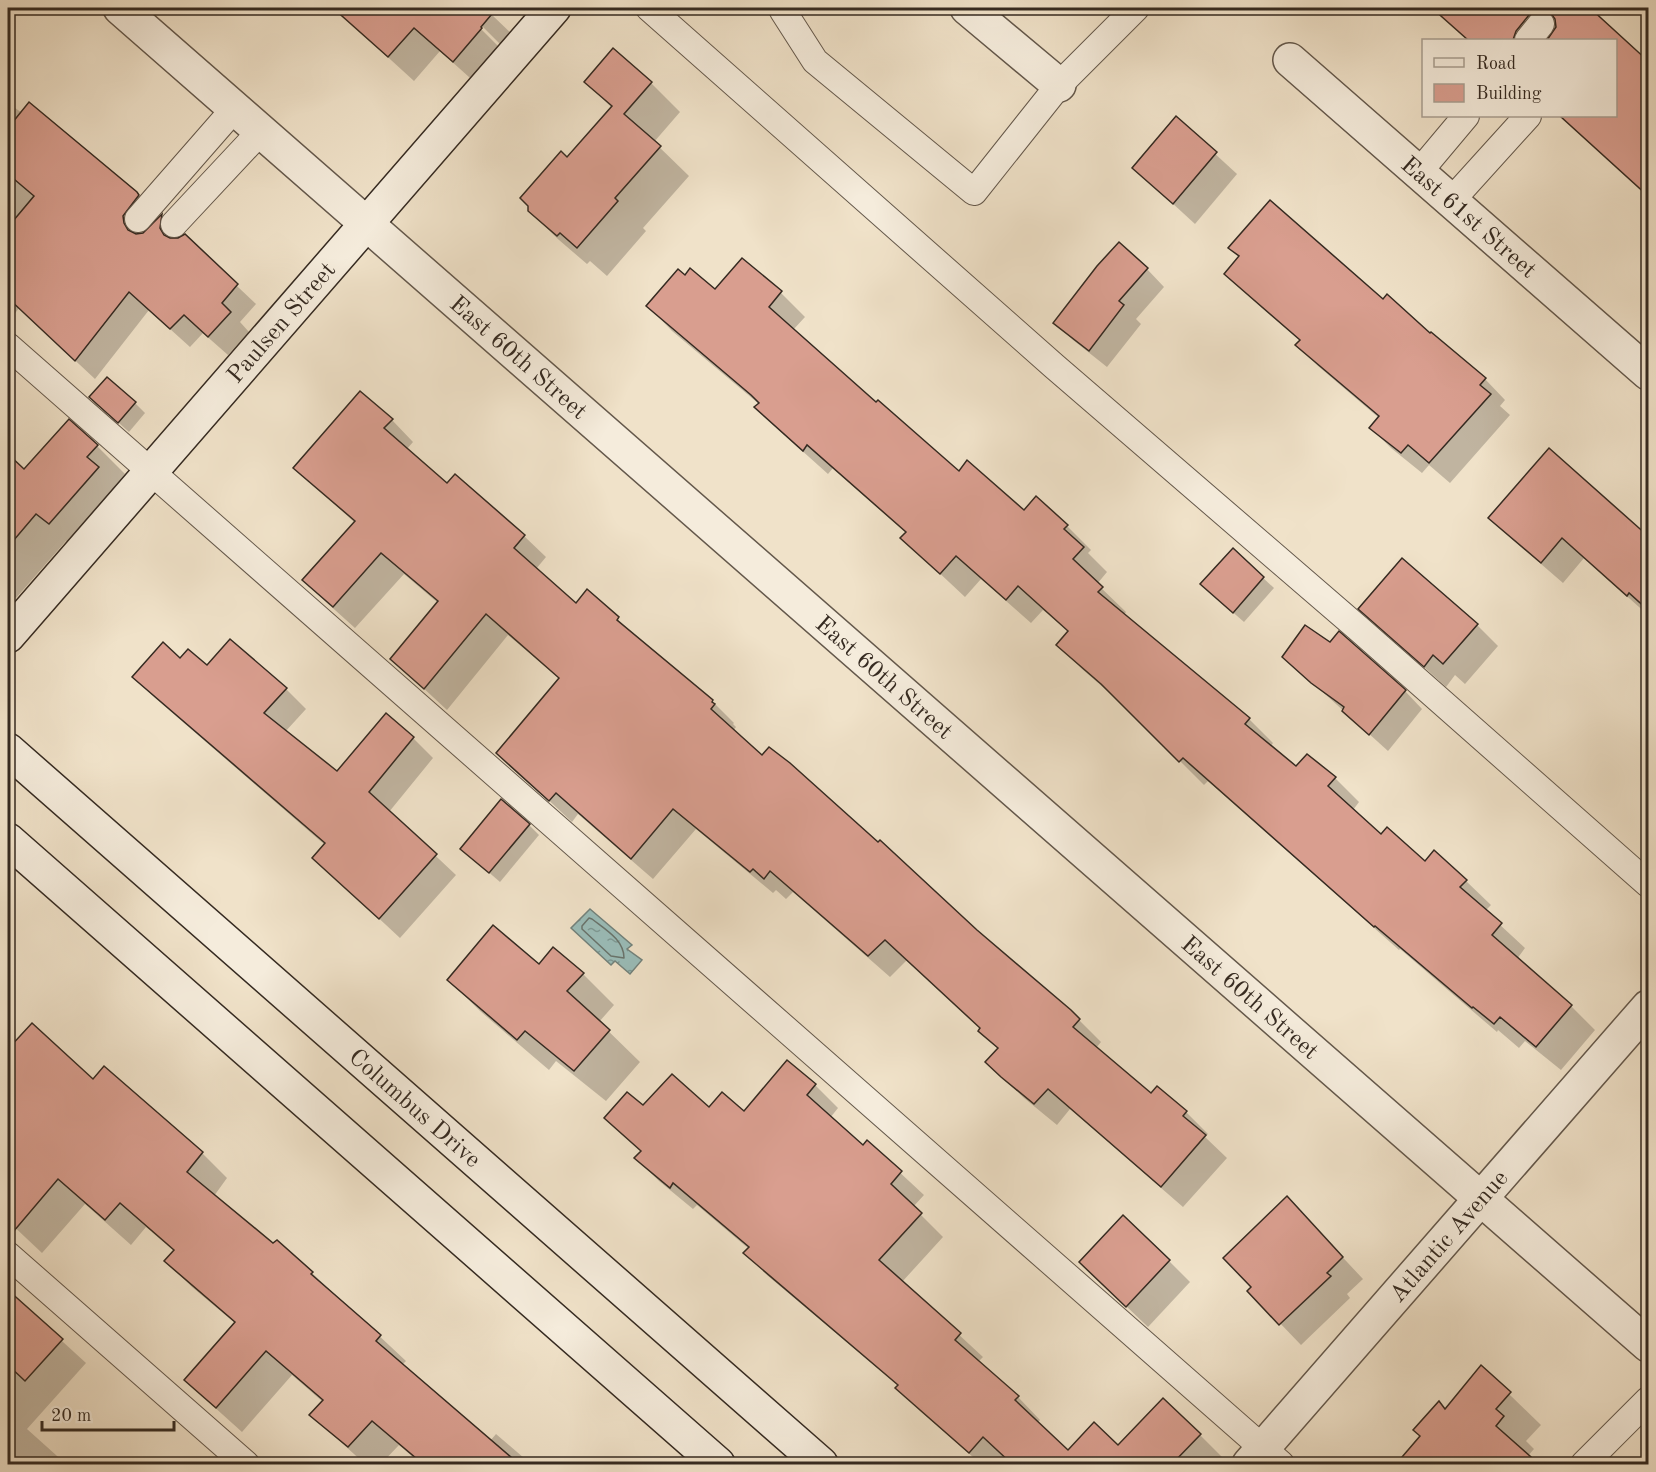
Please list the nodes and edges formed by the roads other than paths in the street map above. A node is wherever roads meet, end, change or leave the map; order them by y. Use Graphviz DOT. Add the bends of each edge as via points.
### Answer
graph roads {
  1 [pos="120,8"];
  2 [pos="554,8"];
  3 [pos="649,8"];
  4 [pos="785,8"];
  5 [pos="967,8"];
  6 [pos="1136,8"];
  7 [pos="1290,60"];
  8 [pos="1059,85"];
  9 [pos="235,108"];
  10 [pos="1465,117"];
  11 [pos="1527,117"];
  12 [pos="261,131"];
  13 [pos="1419,172"];
  14 [pos="1452,201"];
  15 [pos="138,219"];
  16 [pos="367,223"];
  17 [pos="174,224"];
  18 [pos="8,346"];
  19 [pos="1648,373"];
  20 [pos="151,471"];
  21 [pos="8,636"];
  22 [pos="8,750"];
  23 [pos="8,840"];
  24 [pos="1648,884"];
  25 [pos="1648,1007"];
  26 [pos="1481,1199"];
  27 [pos="8,1255"];
  28 [pos="1648,1345"];
  29 [pos="1648,1400"];
  30 [pos="1265,1459"];
  31 [pos="246,1464"];
  32 [pos="718,1464"];
  33 [pos="821,1464"];
  34 [pos="1584,1464"];
  1 -- 9 [label="street, East 60th Street"];
  2 -- 16 [label="street, Paulsen Street"];
  3 -- 24 [label="lane"];
  4 -- 8 [label="lane" via="783,11 815,61 974,192"];
  5 -- 8 [label="street"];
  6 -- 8 [label="lane"];
  7 -- 13 [label="street, East 61st Street"];
  9 -- 12 [label="street, East 60th Street"];
  9 -- 15 [label="lane"];
  10 -- 13 [label="lane"];
  11 -- 14 [label="lane"];
  12 -- 16 [label="street, East 60th Street"];
  12 -- 17 [label="lane"];
  13 -- 14 [label="street, East 61st Street"];
  14 -- 19 [label="street, East 61st Street"];
  16 -- 20 [label="street, Paulsen Street"];
  16 -- 26 [label="street, East 60th Street"];
  18 -- 20 [label="lane"];
  20 -- 21 [label="street, Paulsen Street"];
  20 -- 30 [label="lane"];
  22 -- 33 [label="street, Columbus Drive"];
  23 -- 32 [label="street"];
  25 -- 26 [label="street, Atlantic Avenue"];
  26 -- 28 [label="street, East 60th Street"];
  26 -- 30 [label="street, Atlantic Avenue"];
  27 -- 31 [label="lane"];
  29 -- 34 [label="lane"];
}
